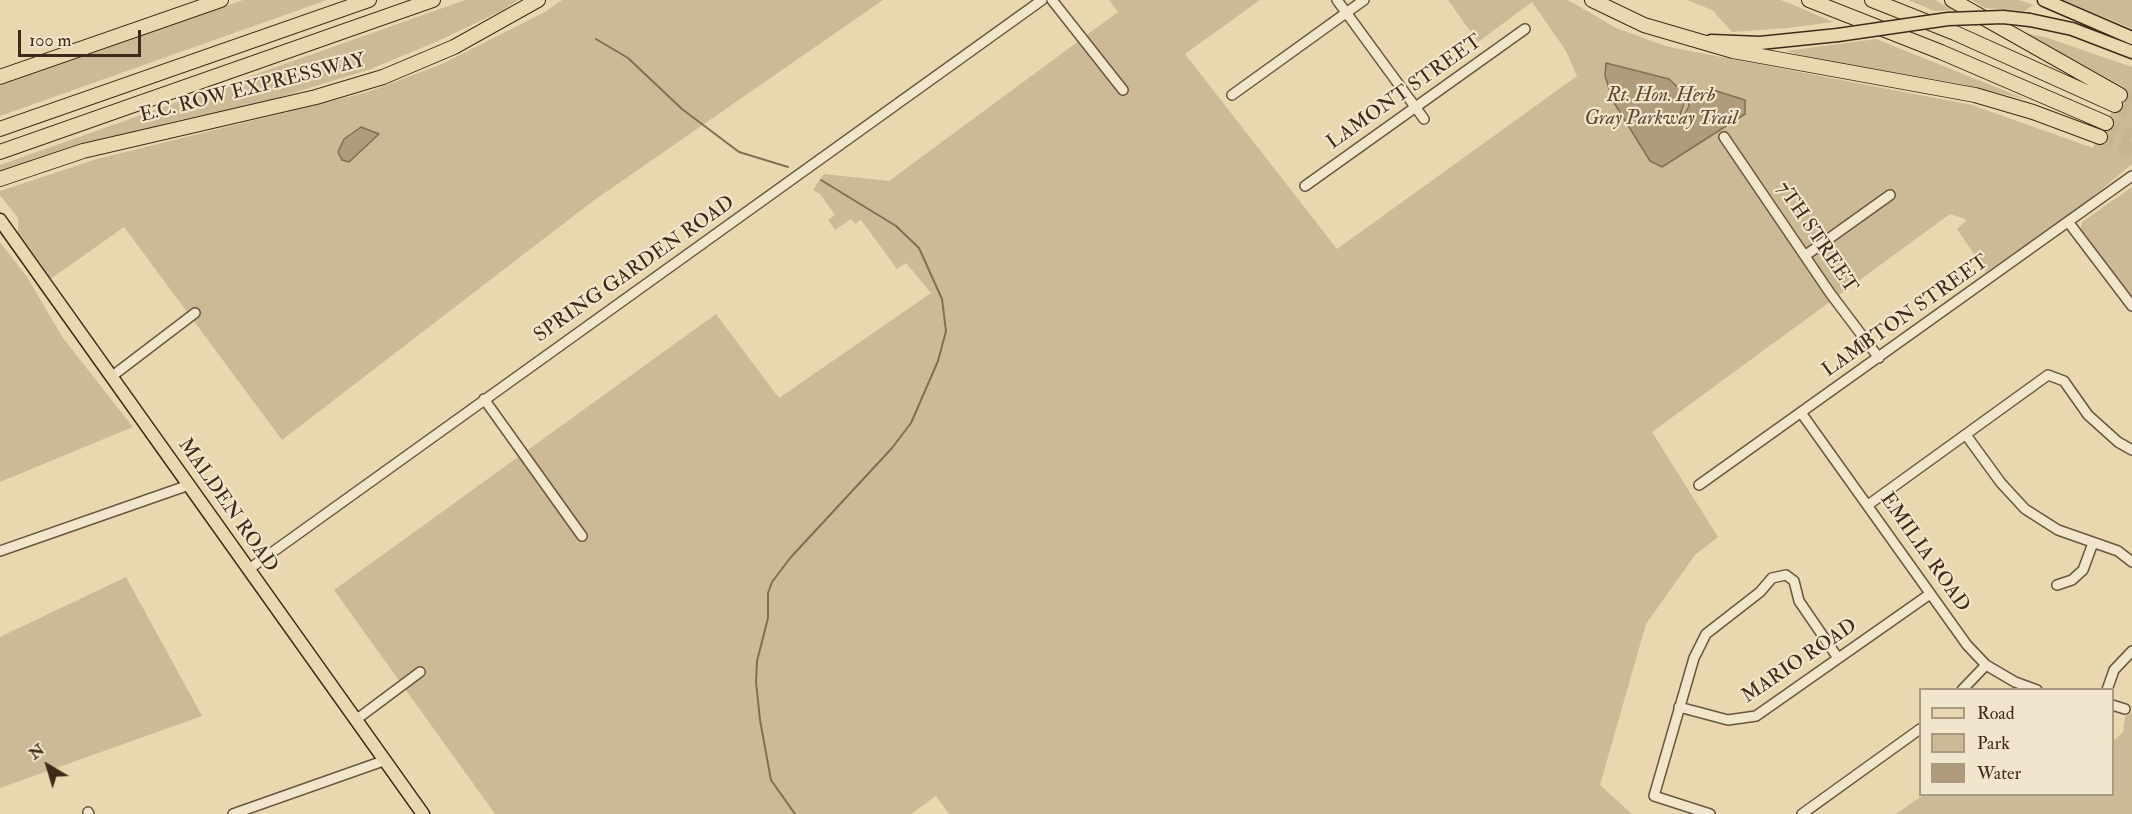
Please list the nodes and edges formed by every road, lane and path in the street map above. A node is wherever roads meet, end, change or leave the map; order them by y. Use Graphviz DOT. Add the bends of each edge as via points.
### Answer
graph roads {
  1 [pos="222,0"];
  2 [pos="369,0"];
  3 [pos="433,0"];
  4 [pos="538,0"];
  5 [pos="1042,0"];
  6 [pos="1052,0"];
  7 [pos="1338,0"];
  8 [pos="1364,0"];
  9 [pos="1592,0"];
  10 [pos="1809,0"];
  11 [pos="1872,0"];
  12 [pos="1952,0"];
  13 [pos="2044,0"];
  14 [pos="1346,12"];
  15 [pos="1525,29"];
  16 [pos="2132,38"];
  17 [pos="1695,40"];
  18 [pos="2132,52"];
  19 [pos="0,77"];
  20 [pos="1123,90"];
  21 [pos="1232,95"];
  22 [pos="1416,108"];
  23 [pos="1424,118"];
  24 [pos="2106,123"];
  25 [pos="0,129"];
  26 [pos="1724,137"];
  27 [pos="2100,137"];
  28 [pos="0,152"];
  29 [pos="2132,176"];
  30 [pos="0,179"];
  31 [pos="1305,186"];
  32 [pos="1890,195"];
  33 [pos="0,220"];
  34 [pos="2069,223"];
  35 [pos="1806,255"];
  36 [pos="2132,306"];
  37 [pos="195,313"];
  38 [pos="1880,358"];
  39 [pos="111,377"];
  40 [pos="484,399"];
  41 [pos="1802,414"];
  42 [pos="1966,435"];
  43 [pos="2132,450"];
  44 [pos="189,485"];
  45 [pos="1699,485"];
  46 [pos="1868,505"];
  47 [pos="582,536"];
  48 [pos="2093,543"];
  49 [pos="0,551"];
  50 [pos="2132,562"];
  51 [pos="249,569"];
  52 [pos="2057,585"];
  53 [pos="1930,594"];
  54 [pos="2132,651"];
  55 [pos="1838,658"];
  56 [pos="1986,665"];
  57 [pos="420,672"];
  58 [pos="1964,688"];
  59 [pos="2032,688"];
  60 [pos="2108,688"];
  61 [pos="2114,706"];
  62 [pos="1679,707"];
  63 [pos="2125,709"];
  64 [pos="357,719"];
  65 [pos="1919,730"];
  66 [pos="386,760"];
  67 [pos="233,814"];
  68 [pos="423,814"];
  69 [pos="1710,814"];
  70 [pos="1802,814"];
  1 -- 19 [label="highway"];
  2 -- 25 [label="highway"];
  3 -- 28 [label="highway"];
  4 -- 30 [label="highway, E.C. ROW EXPRESSWAY" via="454,47 374,80 305,100 83,151"];
  5 -- 40 [label="street, SPRING GARDEN ROAD"];
  6 -- 20 [label="street"];
  7 -- 14 [label="street"];
  8 -- 14 [label="street"];
  9 -- 17 [label="highway" via="1642,24"];
  10 -- 24 [label="highway"];
  11 -- 12 [label="highway" via="2118,100"];
  13 -- 16 [label="main road"];
  14 -- 21 [label="street"];
  14 -- 22 [label="street"];
  15 -- 22 [label="street, LAMONT STREET"];
  17 -- 18 [label="main road, bridge" via="1760,43 1948,19 1994,17 2072,28"];
  17 -- 27 [label="highway" via="1734,51 1975,95"];
  22 -- 23 [label="street"];
  22 -- 31 [label="street, LAMONT STREET"];
  26 -- 35 [label="street, 7TH STREET"];
  29 -- 34 [label="street, LAMBTON STREET"];
  32 -- 35 [label="street"];
  33 -- 39 [label="main road, MALDEN ROAD"];
  34 -- 36 [label="street"];
  34 -- 38 [label="street, LAMBTON STREET"];
  35 -- 38 [label="street, 7TH STREET"];
  37 -- 39 [label="street"];
  38 -- 41 [label="street, LAMBTON STREET"];
  39 -- 44 [label="main road, MALDEN ROAD"];
  40 -- 47 [label="street"];
  40 -- 51 [label="street, SPRING GARDEN ROAD"];
  41 -- 45 [label="street, LAMBTON STREET"];
  41 -- 46 [label="street, EMILIA ROAD"];
  42 -- 43 [label="street" via="2043,378 2054,375 2064,381 2088,415"];
  42 -- 46 [label="street"];
  42 -- 48 [label="street" via="2025,509 2058,530"];
  44 -- 49 [label="street"];
  44 -- 51 [label="main road, MALDEN ROAD"];
  46 -- 53 [label="street, EMILIA ROAD"];
  48 -- 50 [label="street" via="2118,551"];
  48 -- 52 [label="street" via="2083,570 2072,580"];
  51 -- 64 [label="main road, MALDEN ROAD"];
  53 -- 55 [label="street, MARIO ROAD"];
  53 -- 56 [label="street, EMILIA ROAD" via="1966,645"];
  54 -- 60 [label="street" via="2114,670"];
  55 -- 62 [label="street, MARIO ROAD" via="1746,720 1719,719"];
  55 -- 62 [label="street" via="1799,601 1794,581 1786,575 1776,575 1706,634"];
  56 -- 58 [label="street"];
  56 -- 59 [label="street, EMILIA ROAD"];
  57 -- 64 [label="street"];
  61 -- 63 [label="street"];
  62 -- 69 [label="street" via="1654,796"];
  64 -- 66 [label="main road, MALDEN ROAD"];
  65 -- 70 [label="street"];
  66 -- 67 [label="street"];
  66 -- 68 [label="main road, MALDEN ROAD"];
}
